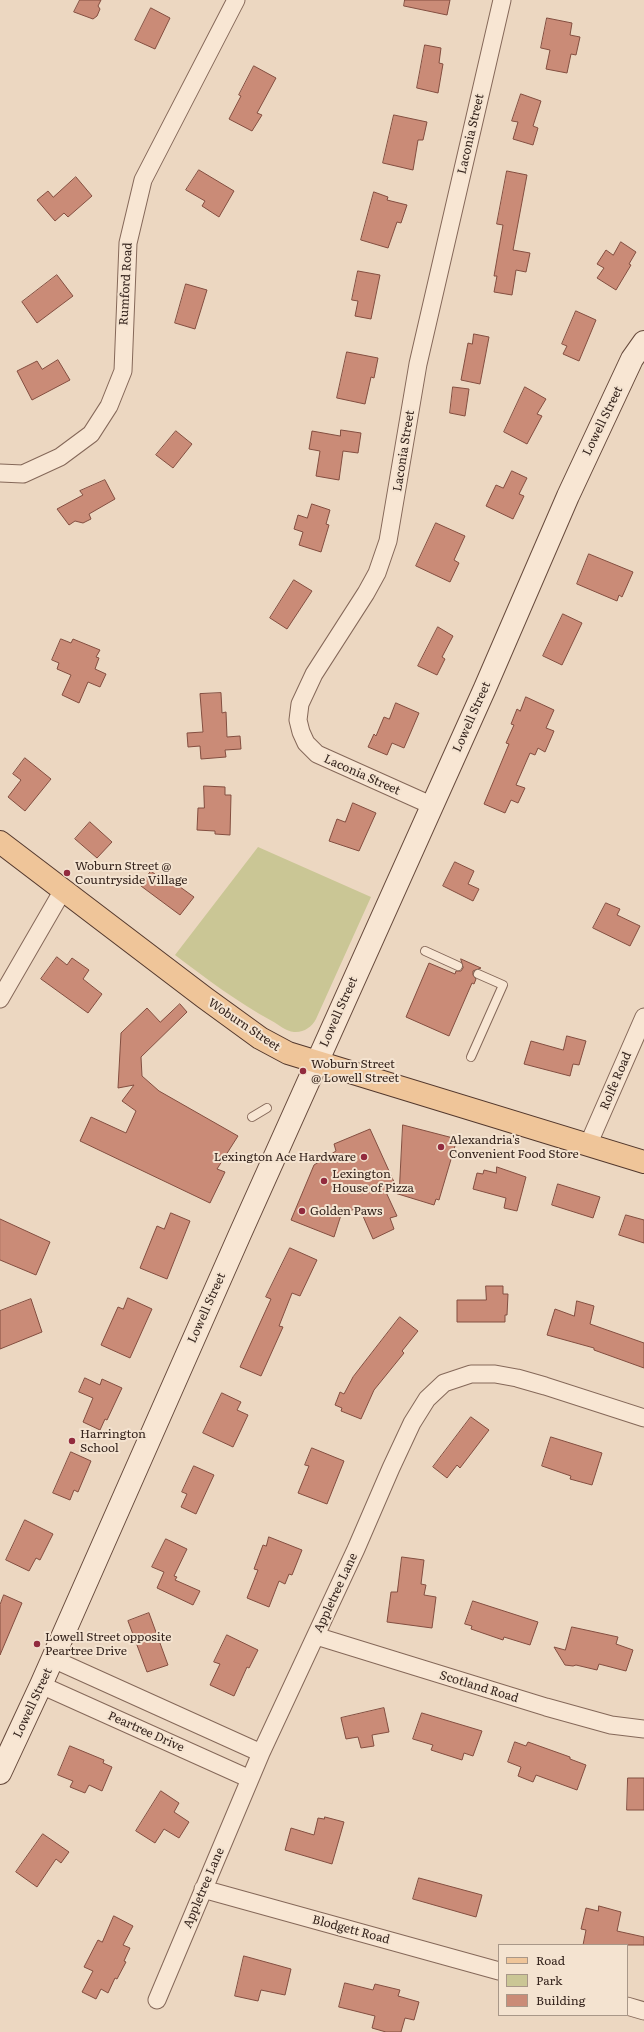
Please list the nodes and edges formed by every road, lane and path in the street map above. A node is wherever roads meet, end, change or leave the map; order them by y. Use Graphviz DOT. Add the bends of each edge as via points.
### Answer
graph roads {
  1 [pos="236,0"];
  2 [pos="502,0"];
  3 [pos="644,342"];
  4 [pos="0,473"];
  5 [pos="433,806"];
  6 [pos="0,842"];
  7 [pos="62,890"];
  8 [pos="425,951"];
  9 [pos="458,966"];
  10 [pos="478,974"];
  11 [pos="0,999"];
  12 [pos="644,1017"];
  13 [pos="471,1056"];
  14 [pos="317,1063"];
  15 [pos="267,1108"];
  16 [pos="252,1116"];
  17 [pos="588,1145"];
  18 [pos="644,1162"];
  19 [pos="644,1418"];
  20 [pos="316,1636"];
  21 [pos="53,1659"];
  22 [pos="41,1685"];
  23 [pos="644,1729"];
  24 [pos="261,1753"];
  25 [pos="0,1773"];
  26 [pos="250,1779"];
  27 [pos="203,1889"];
  28 [pos="498,1971"];
  29 [pos="157,2000"];
  30 [pos="628,2006"];
  31 [pos="644,2011"];
  1 -- 4 [label="street, Rumford Road" via="143,180 128,243 123,371 109,406 91,434 60,457 23,474"];
  2 -- 5 [label="street, Laconia Street" via="420,356 388,541 377,573 314,674 298,710 298,723 302,735 308,746 317,754"];
  3 -- 5 [label="main road, Lowell Street" via="632,359 568,496"];
  5 -- 14 [label="main road, Lowell Street"];
  6 -- 7 [label="main road, Woburn Street"];
  7 -- 11 [label="street"];
  7 -- 14 [label="main road, Woburn Street" via="260,1038 288,1053"];
  8 -- 9 [label="lane"];
  10 -- 13 [label="lane" via="503,985"];
  12 -- 17 [label="street, Rolfe Road"];
  14 -- 17 [label="main road, Woburn Street"];
  14 -- 21 [label="main road, Lowell Street"];
  15 -- 16 [label="lane"];
  17 -- 18 [label="main road, Woburn Street"];
  19 -- 20 [label="street, Appletree Lane" via="517,1378 495,1374 471,1374 444,1383 426,1399 412,1423"];
  20 -- 23 [label="street, Scotland Road" via="546,1707 611,1725"];
  20 -- 24 [label="street, Appletree Lane"];
  21 -- 22 [label="main road, Lowell Street"];
  21 -- 24 [label="street"];
  22 -- 25 [label="main road, Lowell Street"];
  22 -- 26 [label="street, Peartree Drive"];
  24 -- 26 [label="street, Appletree Lane"];
  26 -- 27 [label="street, Appletree Lane"];
  27 -- 28 [label="street, Blodgett Road"];
  27 -- 29 [label="street, Appletree Lane"];
  30 -- 31 [label="street"];
}
